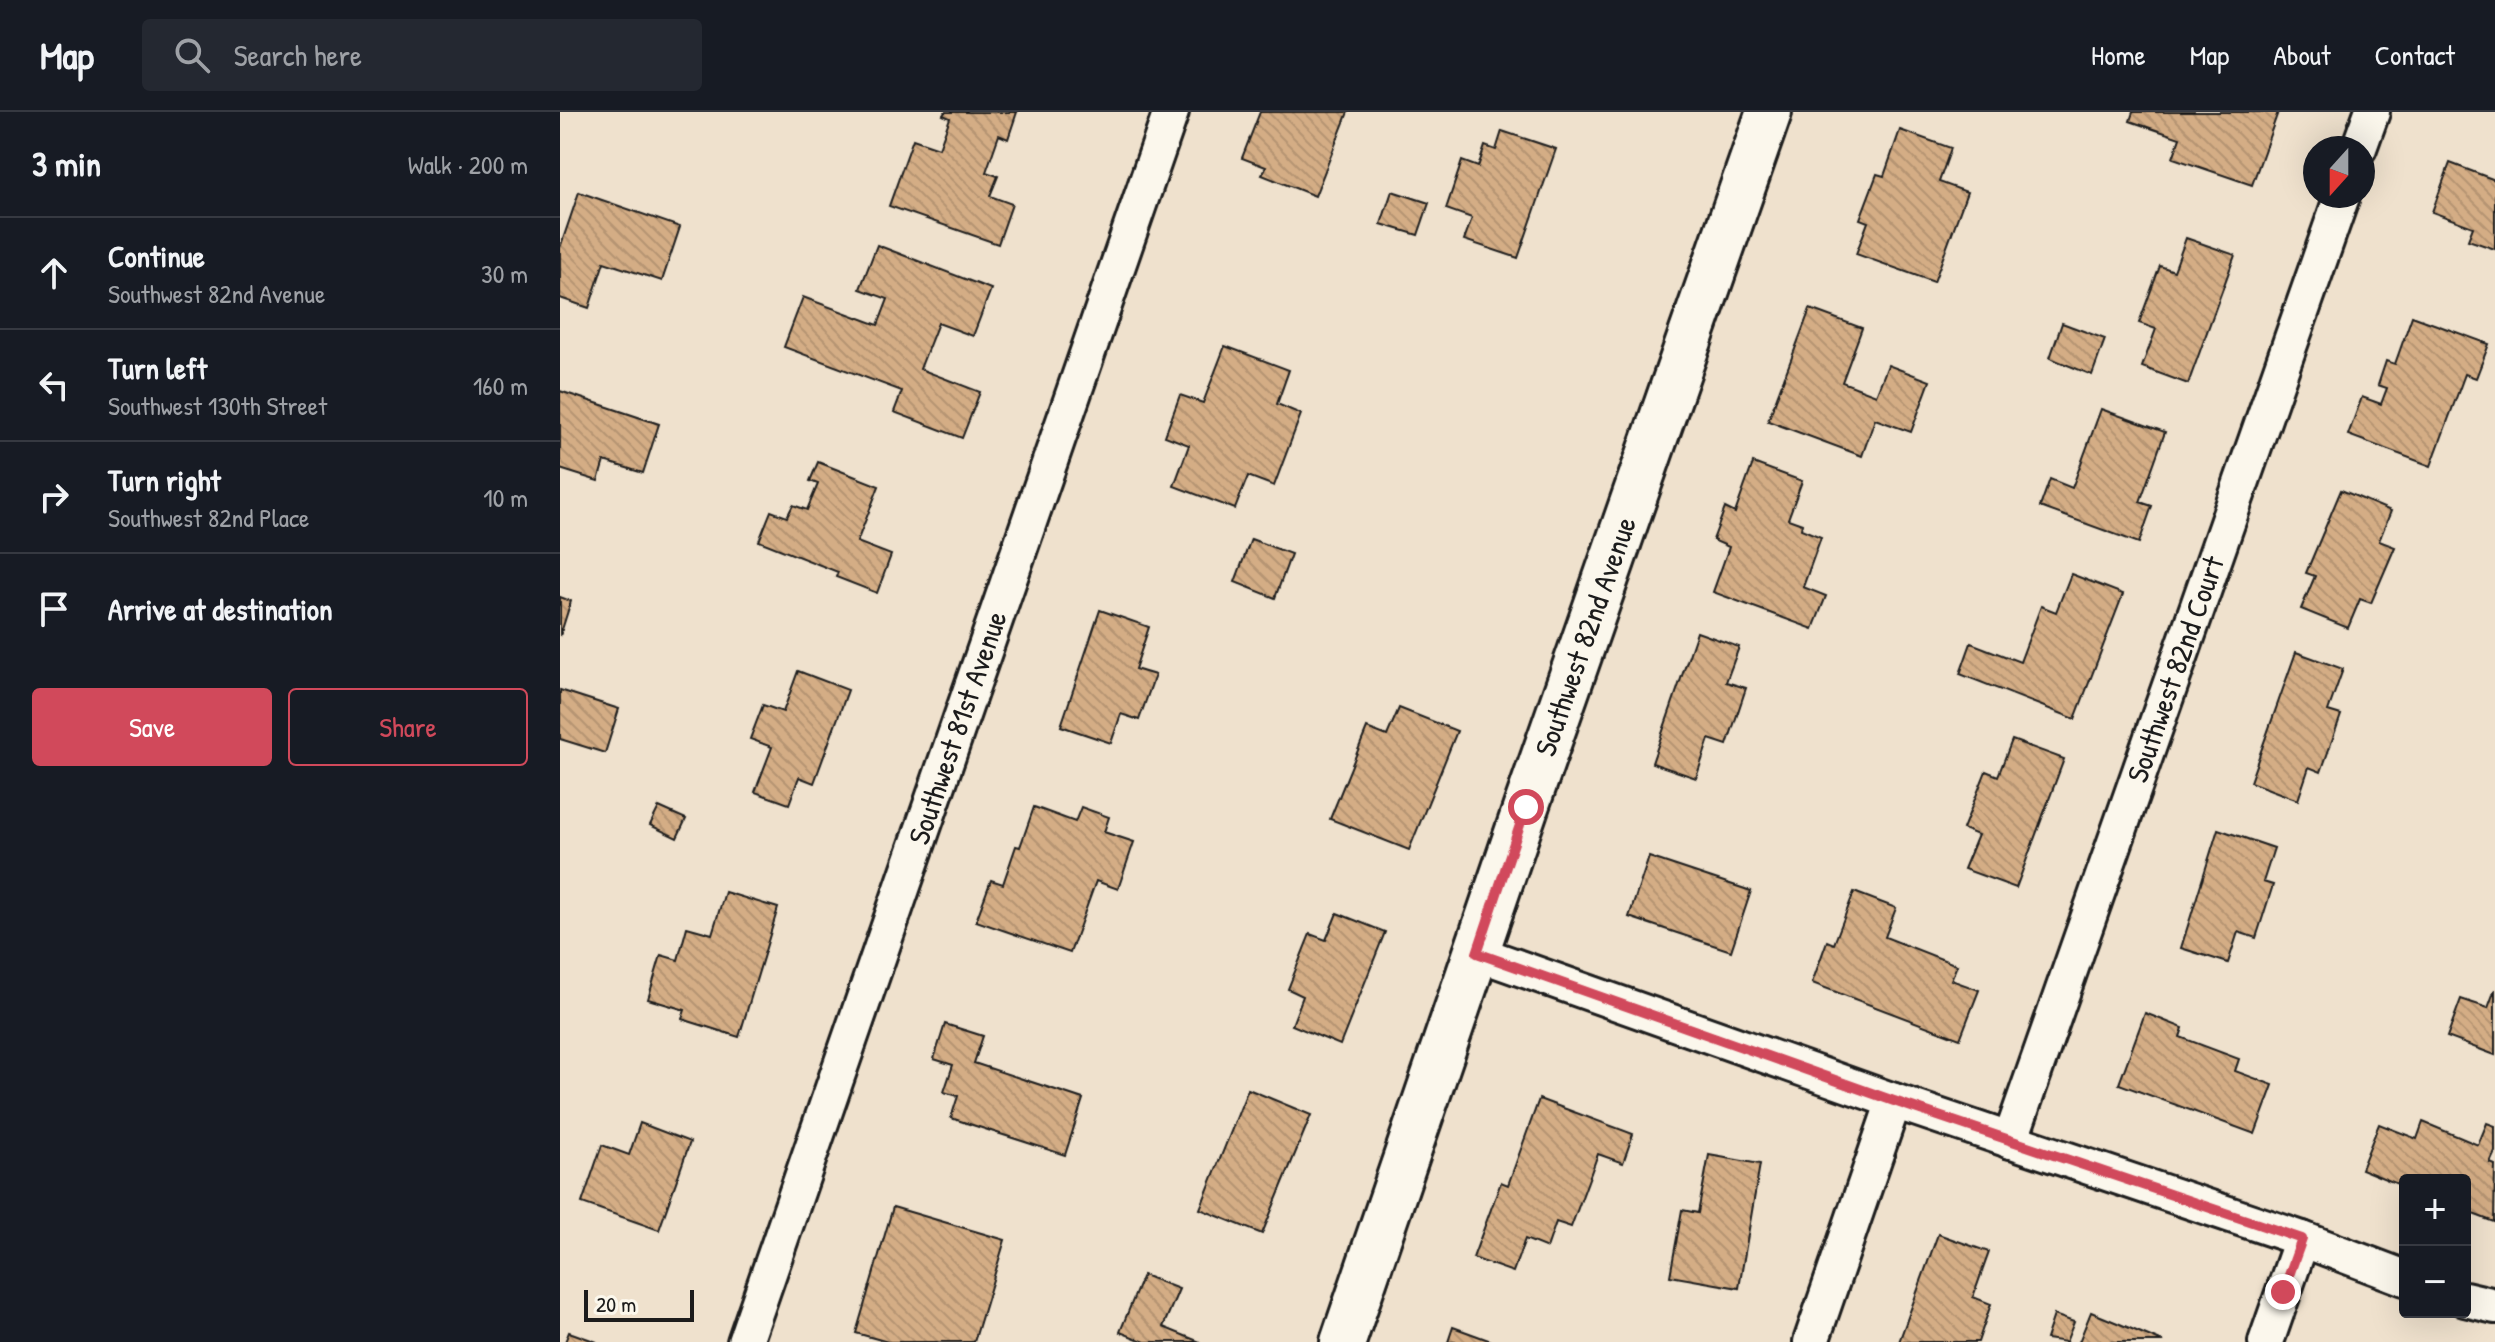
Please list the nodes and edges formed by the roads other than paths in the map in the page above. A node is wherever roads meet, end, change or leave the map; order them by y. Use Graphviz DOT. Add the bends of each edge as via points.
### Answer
graph roads {
  1 [pos="1171,112"];
  2 [pos="1769,112"];
  3 [pos="2372,112"];
  4 [pos="2363,136"];
  5 [pos="2338,208"];
  6 [pos="1477,953"];
  7 [pos="1894,1101"];
  8 [pos="2010,1141"];
  9 [pos="2302,1239"];
  10 [pos="2399,1276"];
  11 [pos="2471,1300"];
  12 [pos="2495,1306"];
  13 [pos="745,1342"];
  14 [pos="1343,1342"];
  15 [pos="1811,1342"];
  16 [pos="2266,1342"];
  1 -- 13 [label="street, Southwest 81st Avenue"];
  2 -- 6 [label="street, Southwest 82nd Avenue"];
  3 -- 4 [label="street"];
  5 -- 8 [label="street, Southwest 82nd Court"];
  6 -- 7 [label="street"];
  6 -- 14 [label="street, Southwest 82nd Avenue"];
  7 -- 8 [label="street"];
  7 -- 15 [label="street"];
  8 -- 9 [label="street"];
  9 -- 10 [label="street"];
  9 -- 16 [label="street"];
  11 -- 12 [label="street"];
}
